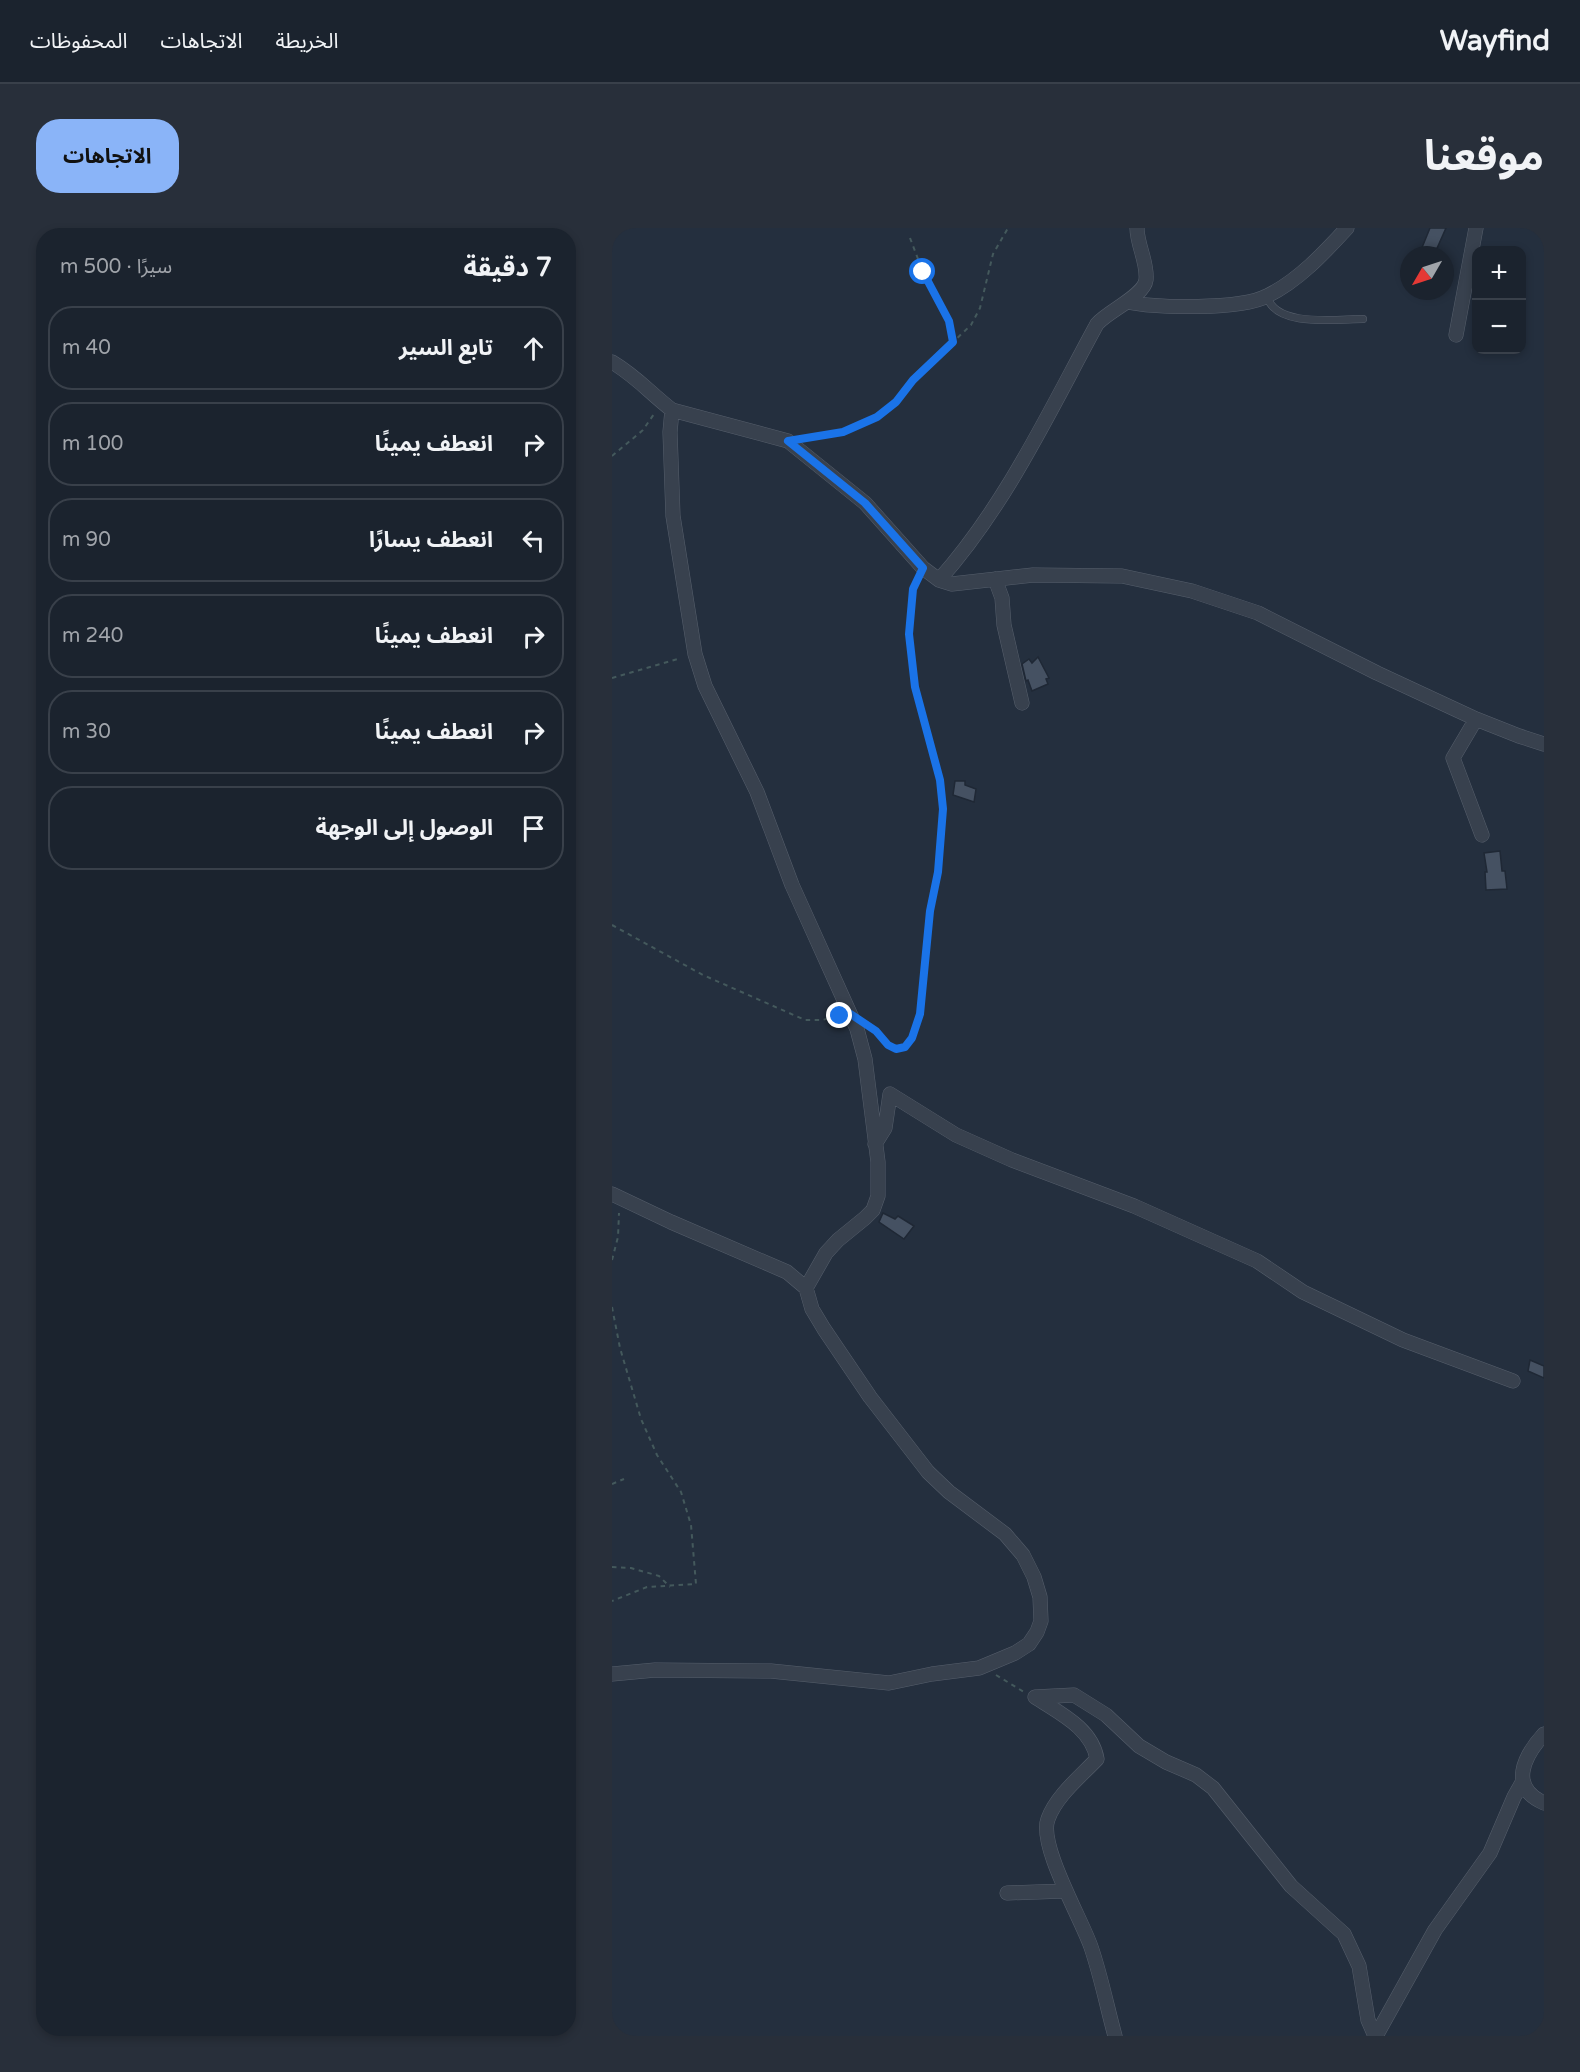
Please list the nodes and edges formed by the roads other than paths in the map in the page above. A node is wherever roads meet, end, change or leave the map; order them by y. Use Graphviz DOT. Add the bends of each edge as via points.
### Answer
graph roads {
  1 [pos="1137,228"];
  2 [pos="1347,228"];
  3 [pos="1476,228"];
  4 [pos="1267,297"];
  5 [pos="1126,302"];
  6 [pos="1363,319"];
  7 [pos="1456,335"];
  8 [pos="612,362"];
  9 [pos="672,410"];
  10 [pos="995,579"];
  11 [pos="939,580"];
  12 [pos="1022,703"];
  13 [pos="1476,719"];
  14 [pos="1544,744"];
  15 [pos="1482,835"];
  16 [pos="875,1144"];
  17 [pos="616,1196"];
  18 [pos="806,1288"];
  19 [pos="1513,1381"];
  20 [pos="612,1674"];
  21 [pos="1544,1734"];
  22 [pos="1523,1781"];
  23 [pos="1544,1803"];
  24 [pos="1064,1891"];
  25 [pos="1007,1893"];
  26 [pos="1115,2036"];
  27 [pos="1376,2036"];
  1 -- 5 [label="street" via="1146,282"];
  2 -- 4 [label="street" via="1324,253"];
  3 -- 7 [label="street"];
  4 -- 5 [label="street" via="1185,307"];
  4 -- 6 [label="lane" via="1276,312 1296,319"];
  5 -- 11 [label="street" via="1097,324 1031,446 966,550"];
  8 -- 9 [label="street"];
  9 -- 11 [label="street" via="788,441 865,503 923,568"];
  9 -- 16 [label="street" via="673,516 695,654 705,686 757,792 792,885 857,1029 865,1059"];
  10 -- 11 [label="street" via="952,584"];
  10 -- 12 [label="street"];
  10 -- 13 [label="street" via="1033,575 1122,576 1192,591 1258,613"];
  13 -- 14 [label="street"];
  13 -- 15 [label="street" via="1453,758"];
  16 -- 18 [label="street" via="880,1188 876,1203 826,1253"];
  16 -- 19 [label="street" via="885,1128 890,1094 956,1135 1134,1206 1257,1261 1303,1292 1403,1340"];
  17 -- 18 [label="street" via="787,1272"];
  18 -- 20 [label="street" via="824,1329 928,1472 1005,1534 1023,1555 1040,1597 1041,1621 1037,1632 1029,1644 1015,1653 979,1668 889,1683 771,1671 655,1670"];
  21 -- 22 [label="street" via="1526,1758"];
  22 -- 23 [label="street" via="1528,1791"];
  22 -- 27 [label="street" via="1490,1852 1435,1930"];
  24 -- 25 [label="street"];
  24 -- 26 [label="street" via="1092,1948"];
  24 -- 27 [label="street" via="1046,1821 1097,1759 1095,1748 1080,1727 1035,1697 1074,1695 1106,1715 1139,1746 1196,1774 1213,1788 1291,1886 1344,1934 1359,1966 1368,2020"];
}
